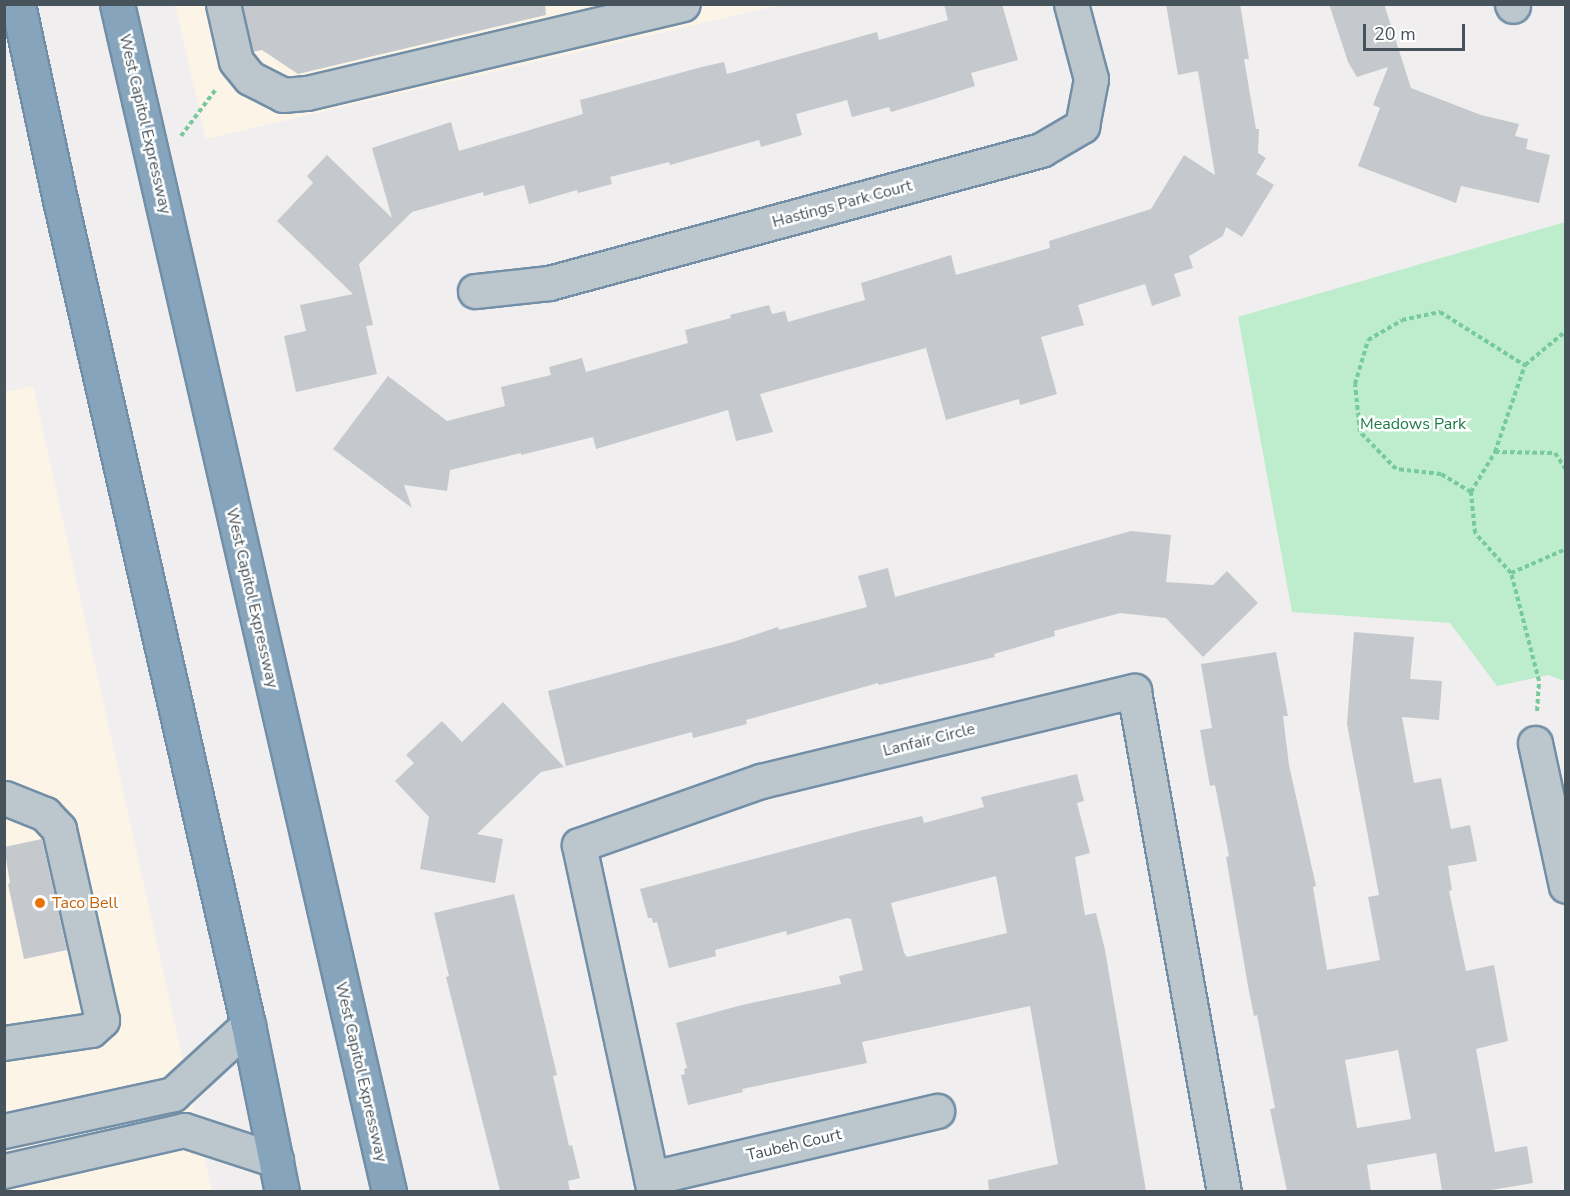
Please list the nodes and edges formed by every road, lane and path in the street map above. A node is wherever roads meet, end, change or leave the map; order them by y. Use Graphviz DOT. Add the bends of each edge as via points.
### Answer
graph roads {
  1 [pos="18,4"];
  2 [pos="117,4"];
  3 [pos="223,4"];
  4 [pos="683,4"];
  5 [pos="1071,4"];
  6 [pos="236,61"];
  7 [pos="155,171"];
  8 [pos="476,291"];
  9 [pos="1566,331"];
  10 [pos="1525,365"];
  11 [pos="1495,452"];
  12 [pos="1566,470"];
  13 [pos="1471,492"];
  14 [pos="1566,549"];
  15 [pos="1511,573"];
  16 [pos="1535,743"];
  17 [pos="5,798"];
  18 [pos="1566,886"];
  19 [pos="248,1025"];
  20 [pos="4,1043"];
  21 [pos="937,1112"];
  22 [pos="4,1131"];
  23 [pos="4,1171"];
  24 [pos="279,1176"];
  25 [pos="653,1185"];
  26 [pos="389,1191"];
  27 [pos="1224,1191"];
  1 -- 19 [label="highway"];
  2 -- 7 [label="highway, West Capitol Expressway"];
  3 -- 6 [label="street"];
  4 -- 6 [label="street" via="307,93 283,95 250,78"];
  5 -- 8 [label="street, Hastings Park Court" via="1091,80 1082,126 1041,150 549,283"];
  6 -- 7 [label="path"];
  7 -- 26 [label="highway, West Capitol Expressway"];
  9 -- 10 [label="path"];
  10 -- 11 [label="path"];
  10 -- 13 [label="path" via="1440,312 1402,320 1368,340 1355,384 1360,432 1396,469 1441,474"];
  11 -- 12 [label="path" via="1555,453"];
  11 -- 13 [label="path"];
  13 -- 15 [label="path" via="1475,533"];
  14 -- 15 [label="path"];
  15 -- 16 [label="path" via="1539,681"];
  16 -- 18 [label="street"];
  17 -- 20 [label="street" via="45,814 59,829 102,1020 91,1030"];
  19 -- 22 [label="street" via="173,1094"];
  19 -- 24 [label="highway"];
  21 -- 25 [label="street, Taubeh Court"];
  23 -- 24 [label="street" via="184,1130"];
  25 -- 27 [label="street, Lanfair Circle" via="579,845 761,781 1134,691"];
}
